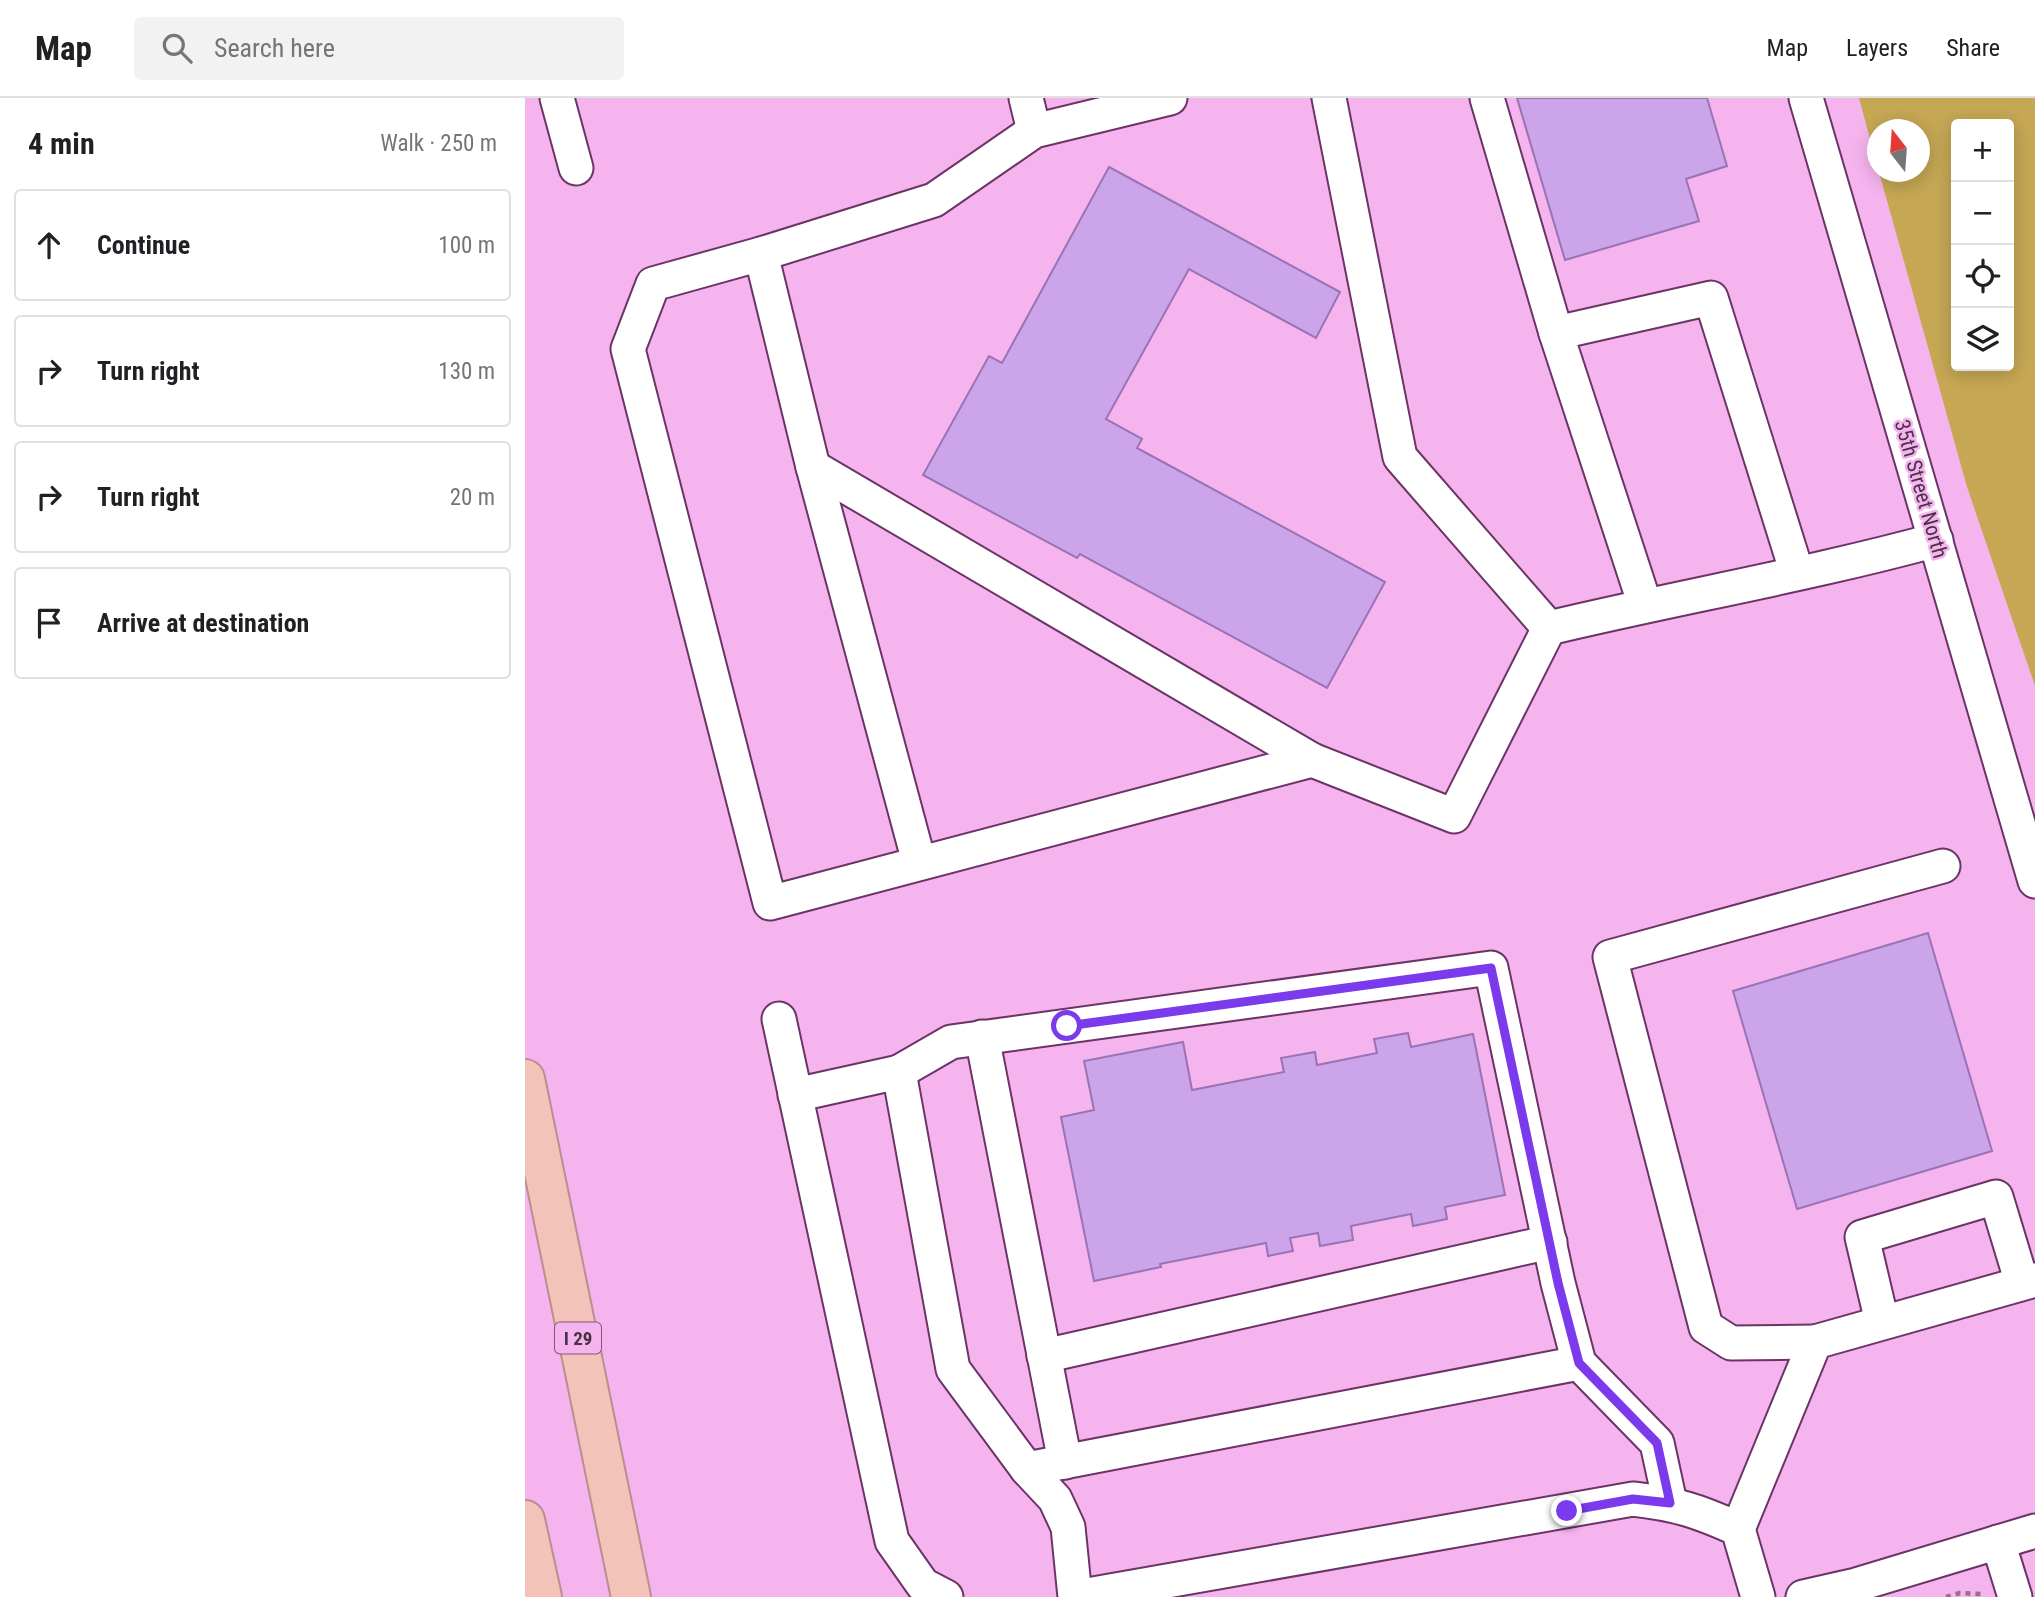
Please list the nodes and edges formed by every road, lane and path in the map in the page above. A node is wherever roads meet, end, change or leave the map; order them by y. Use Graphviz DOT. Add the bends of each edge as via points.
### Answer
graph roads {
  1 [pos="557,98"];
  2 [pos="1026,98"];
  3 [pos="1170,98"];
  4 [pos="1329,98"];
  5 [pos="1487,98"];
  6 [pos="1805,98"];
  7 [pos="1034,131"];
  8 [pos="576,168"];
  9 [pos="761,254"];
  10 [pos="1556,333"];
  11 [pos="813,467"];
  12 [pos="1936,540"];
  13 [pos="1797,573"];
  14 [pos="1645,605"];
  15 [pos="1549,628"];
  16 [pos="1312,760"];
  17 [pos="919,862"];
  18 [pos="1943,866"];
  19 [pos="2034,873"];
  20 [pos="779,1019"];
  21 [pos="982,1037"];
  22 [pos="899,1072"];
  23 [pos="525,1079"];
  24 [pos="795,1095"];
  25 [pos="1550,1242"];
  26 [pos="2029,1282"];
  27 [pos="1882,1322"];
  28 [pos="1815,1342"];
  29 [pos="1044,1356"];
  30 [pos="1579,1363"];
  31 [pos="1065,1462"];
  32 [pos="1027,1469"];
  33 [pos="1670,1503"];
  34 [pos="525,1520"];
  35 [pos="1738,1529"];
  36 [pos="2035,1531"];
  37 [pos="1998,1542"];
  38 [pos="542,1597"];
  39 [pos="631,1597"];
  40 [pos="946,1597"];
  41 [pos="1076,1597"];
  42 [pos="1758,1597"];
  43 [pos="1803,1597"];
  44 [pos="2015,1597"];
  1 -- 8 [label="street"];
  2 -- 7 [label="street"];
  3 -- 7 [label="street"];
  4 -- 15 [label="street" via="1400,457"];
  5 -- 10 [label="street"];
  6 -- 12 [label="street, 35th Street North"];
  7 -- 9 [label="street" via="934,200"];
  9 -- 11 [label="street"];
  9 -- 17 [label="street" via="653,284 628,349 770,903"];
  10 -- 13 [label="street" via="1711,298"];
  10 -- 14 [label="street"];
  11 -- 16 [label="street"];
  11 -- 17 [label="street"];
  12 -- 13 [label="street"];
  12 -- 19 [label="street, 35th Street North"];
  13 -- 14 [label="street"];
  14 -- 15 [label="street"];
  15 -- 16 [label="street" via="1454,816"];
  16 -- 17 [label="street"];
  18 -- 28 [label="street" via="1610,957 1706,1327 1731,1343"];
  20 -- 24 [label="street"];
  21 -- 22 [label="street" via="951,1042"];
  21 -- 25 [label="street" via="1491,968"];
  21 -- 29 [label="street"];
  22 -- 24 [label="street"];
  22 -- 32 [label="street" via="953,1368"];
  23 -- 39 [label="highway, I 29"];
  24 -- 40 [label="street" via="892,1541 923,1585"];
  25 -- 29 [label="street"];
  25 -- 30 [label="street"];
  26 -- 27 [label="street"];
  26 -- 27 [label="street" via="1996,1197 1862,1237"];
  27 -- 28 [label="street"];
  28 -- 35 [label="street"];
  29 -- 31 [label="street"];
  30 -- 31 [label="street"];
  30 -- 33 [label="street" via="1657,1443"];
  31 -- 32 [label="street"];
  32 -- 41 [label="street" via="1055,1499 1068,1527"];
  33 -- 35 [label="street"];
  33 -- 41 [label="street" via="1633,1499"];
  34 -- 38 [label="highway"];
  35 -- 42 [label="street"];
  36 -- 37 [label="street"];
  37 -- 43 [label="street"];
  37 -- 44 [label="street"];
}
